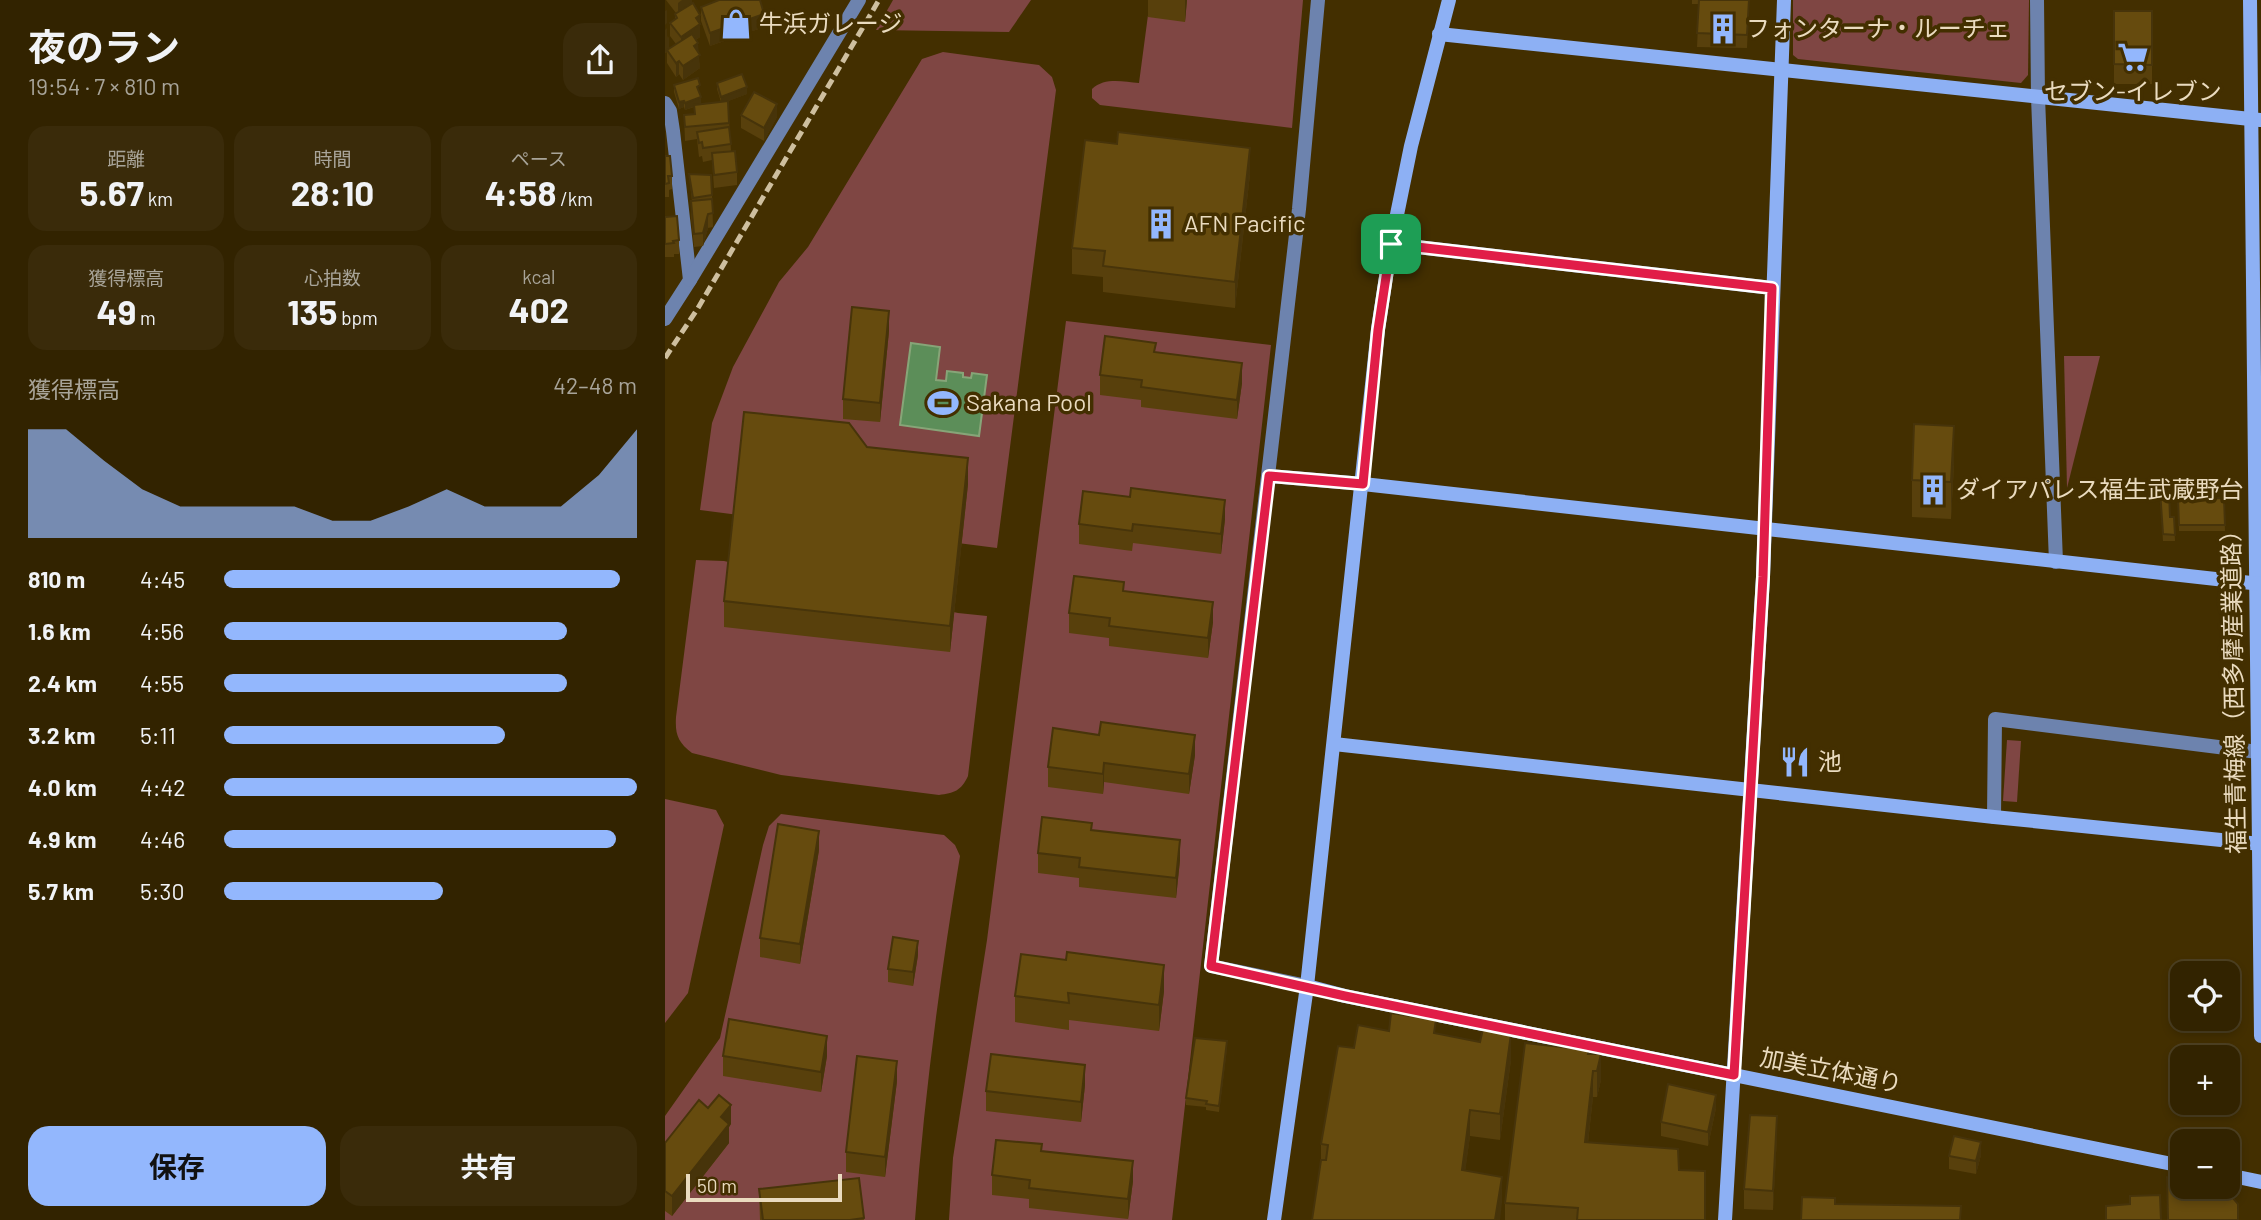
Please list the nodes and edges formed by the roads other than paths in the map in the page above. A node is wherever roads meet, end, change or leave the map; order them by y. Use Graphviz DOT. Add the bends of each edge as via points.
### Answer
graph roads {
  1 [pos="859,0"];
  2 [pos="1318,0"];
  3 [pos="1449,0"];
  4 [pos="1784,0"];
  5 [pos="2037,0"];
  6 [pos="2250,0"];
  7 [pos="1439,34"];
  8 [pos="1782,69"];
  9 [pos="2038,97"];
  10 [pos="665,103"];
  11 [pos="2256,120"];
  12 [pos="1391,244"];
  13 [pos="690,280"];
  14 [pos="1772,288"];
  15 [pos="665,319"];
  16 [pos="1269,476"];
  17 [pos="1363,484"];
  18 [pos="1765,530"];
  19 [pos="2056,562"];
  20 [pos="2258,584"];
  21 [pos="1334,744"];
  22 [pos="2258,752"];
  23 [pos="1751,790"];
  24 [pos="1993,817"];
  25 [pos="2260,844"];
  26 [pos="1307,986"];
  27 [pos="2261,1036"];
  28 [pos="1734,1075"];
  29 [pos="2170,1164"];
  30 [pos="2240,1178"];
  31 [pos="2261,1182"];
  32 [pos="1274,1220"];
  33 [pos="1725,1220"];
  1 -- 13 [label="street"];
  2 -- 16 [label="street"];
  3 -- 7 [label="street"];
  4 -- 8 [label="street"];
  5 -- 9 [label="street"];
  6 -- 11 [label="street, 福生青梅線（西多摩産業道路）"];
  7 -- 8 [label="street"];
  7 -- 12 [label="street"];
  8 -- 9 [label="street"];
  8 -- 14 [label="street"];
  9 -- 11 [label="street"];
  9 -- 19 [label="street"];
  10 -- 13 [label="street" via="673,131"];
  11 -- 20 [label="street, 福生青梅線（西多摩産業道路）"];
  12 -- 14 [label="street"];
  12 -- 17 [label="street"];
  13 -- 15 [label="street"];
  14 -- 18 [label="street"];
  16 -- 17 [label="street"];
  16 -- 26 [label="street" via="1211,966"];
  17 -- 18 [label="street"];
  17 -- 21 [label="street"];
  18 -- 19 [label="street"];
  18 -- 23 [label="street"];
  19 -- 20 [label="street"];
  20 -- 22 [label="street, 福生青梅線（西多摩産業道路）"];
  21 -- 23 [label="street"];
  21 -- 26 [label="street"];
  22 -- 24 [label="street" via="1995,719"];
  22 -- 25 [label="street, 福生青梅線（西多摩産業道路）"];
  23 -- 24 [label="street"];
  23 -- 28 [label="street"];
  24 -- 25 [label="street"];
  25 -- 27 [label="street, 福生青梅線（西多摩産業道路）"];
  26 -- 28 [label="street, 加美立体通り"];
  26 -- 32 [label="street"];
  28 -- 29 [label="street, 加美立体通り"];
  28 -- 33 [label="street"];
  30 -- 31 [label="street"];
}
